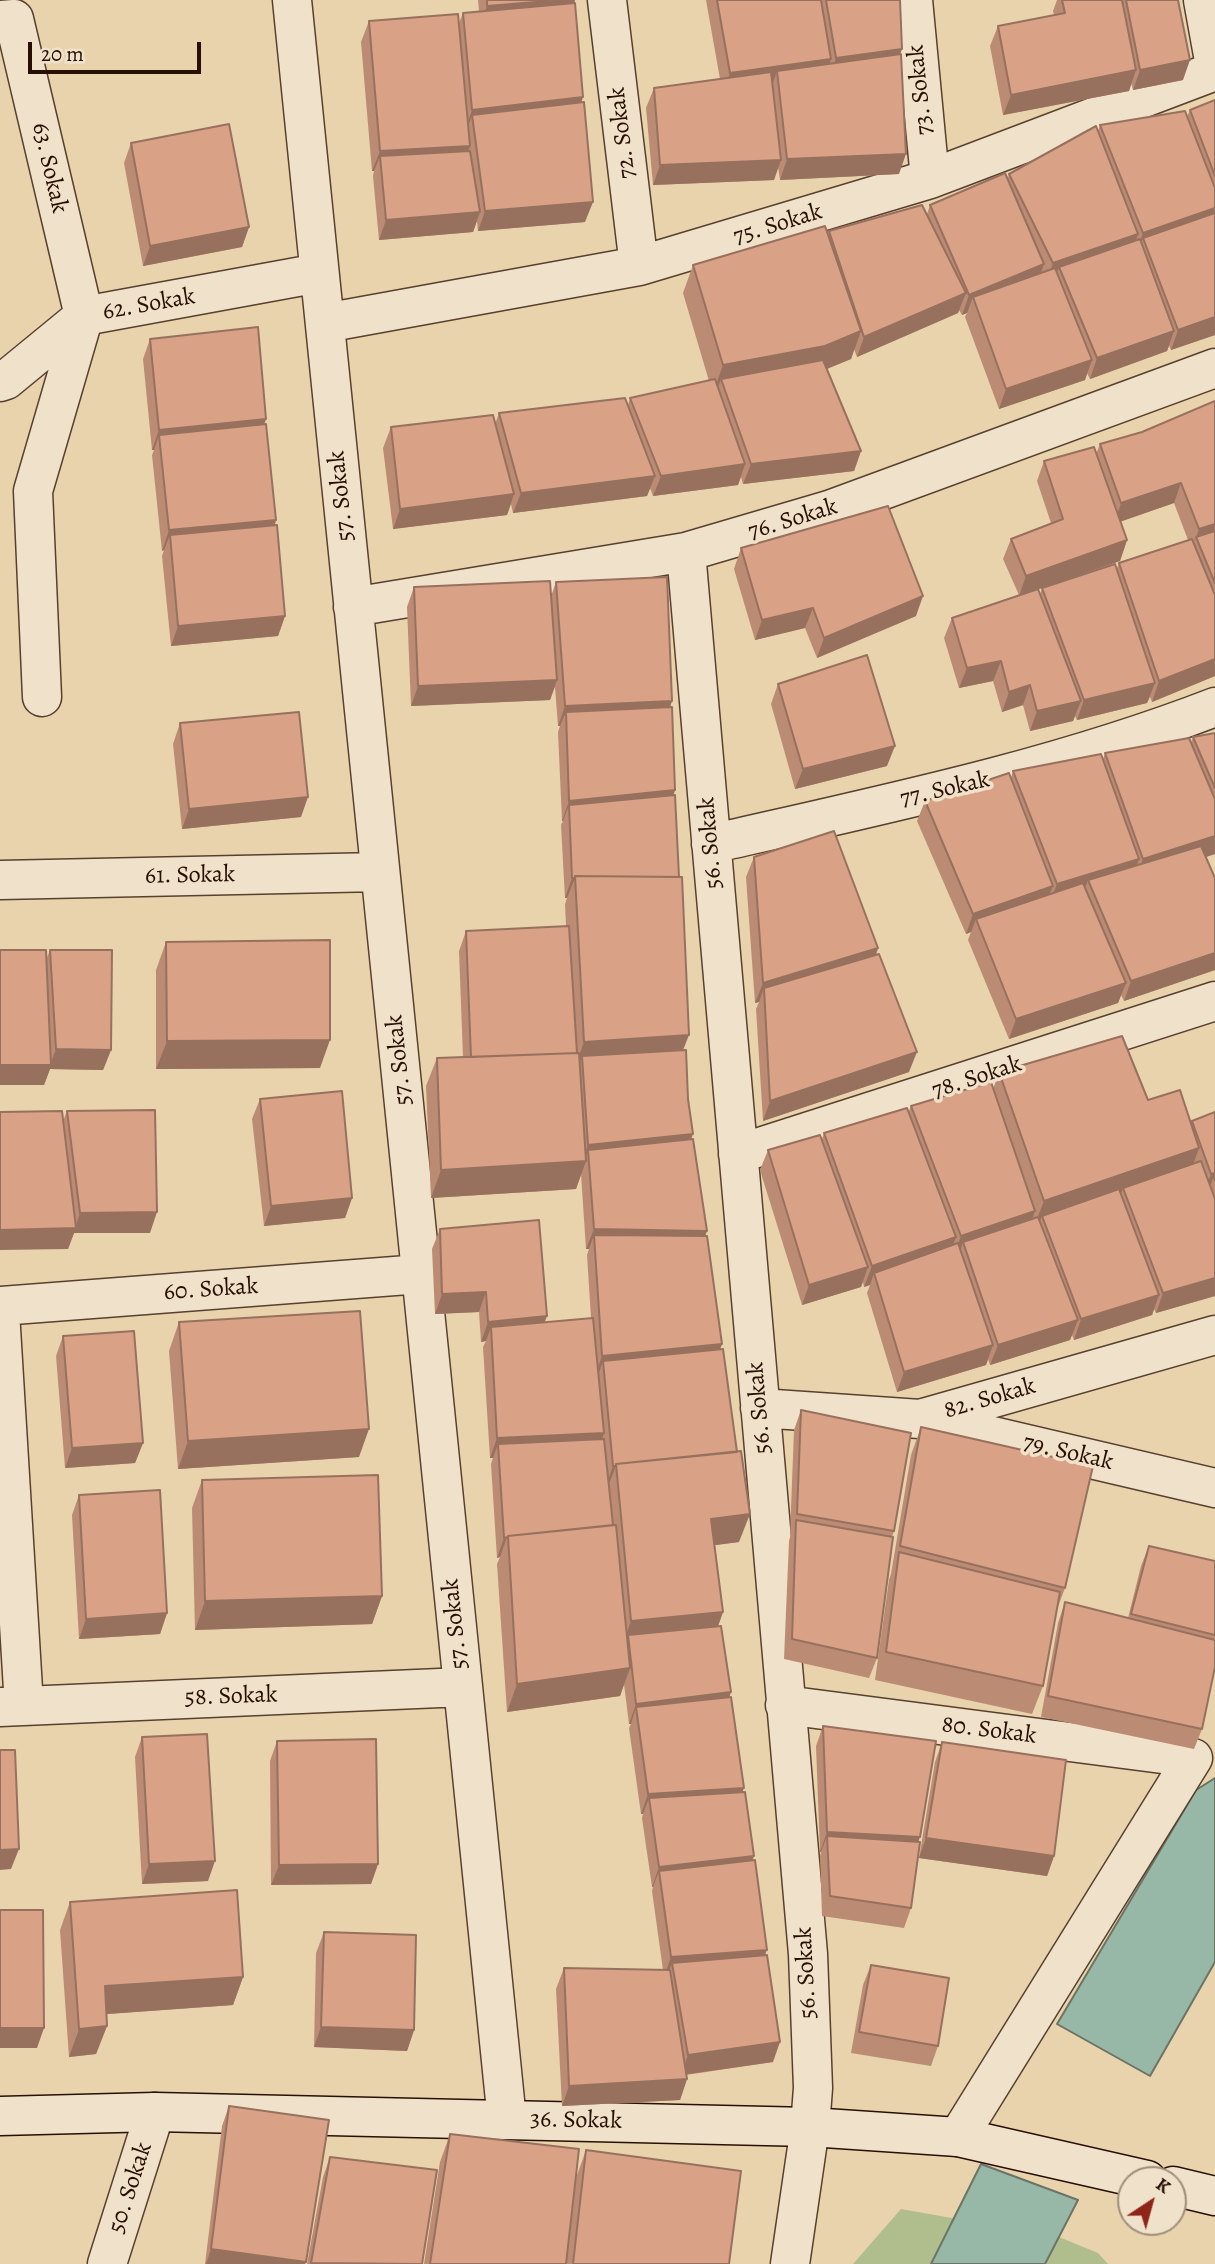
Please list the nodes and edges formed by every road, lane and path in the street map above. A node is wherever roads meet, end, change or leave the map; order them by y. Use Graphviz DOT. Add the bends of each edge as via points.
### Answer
graph roads {
  1 [pos="292,0"];
  2 [pos="607,0"];
  3 [pos="913,0"];
  4 [pos="1203,0"];
  5 [pos="7,20"];
  6 [pos="1215,68"];
  7 [pos="930,179"];
  8 [pos="639,266"];
  9 [pos="319,274"];
  10 [pos="84,316"];
  11 [pos="325,323"];
  12 [pos="1215,368"];
  13 [pos="0,382"];
  14 [pos="686,552"];
  15 [pos="353,607"];
  16 [pos="42,697"];
  17 [pos="1215,706"];
  18 [pos="711,845"];
  19 [pos="380,872"];
  20 [pos="0,880"];
  21 [pos="1215,1001"];
  22 [pos="738,1154"];
  23 [pos="421,1274"];
  24 [pos="0,1306"];
  25 [pos="0,1312"];
  26 [pos="1215,1335"];
  27 [pos="760,1408"];
  28 [pos="920,1419"];
  29 [pos="1215,1488"];
  30 [pos="463,1687"];
  31 [pos="785,1705"];
  32 [pos="12,1706"];
  33 [pos="155,2112"];
  34 [pos="0,2116"];
  35 [pos="507,2120"];
  36 [pos="810,2127"];
  37 [pos="958,2137"];
  38 [pos="1117,2173"];
  39 [pos="1187,2189"];
  40 [pos="1215,2196"];
  41 [pos="107,2264"];
  42 [pos="790,2264"];
  1 -- 9 [label="street, 57. Sokak"];
  2 -- 8 [label="street, 72. Sokak"];
  3 -- 7 [label="street, 73. Sokak"];
  4 -- 6 [label="street"];
  5 -- 10 [label="street, 63. Sokak"];
  6 -- 7 [label="street, 75. Sokak"];
  7 -- 8 [label="street, 75. Sokak"];
  8 -- 11 [label="street, 75. Sokak"];
  9 -- 10 [label="street, 62. Sokak"];
  9 -- 11 [label="street, 57. Sokak"];
  10 -- 13 [label="street, 62. Sokak"];
  10 -- 16 [label="street" via="33,491"];
  11 -- 15 [label="street, 57. Sokak"];
  12 -- 14 [label="street, 76. Sokak" via="829,510"];
  14 -- 15 [label="street, 76. Sokak"];
  14 -- 18 [label="street, 56. Sokak"];
  15 -- 19 [label="street, 57. Sokak"];
  17 -- 18 [label="street, 77. Sokak" via="1003,776"];
  18 -- 22 [label="street, 56. Sokak"];
  19 -- 20 [label="street, 61. Sokak"];
  19 -- 23 [label="street, 57. Sokak"];
  21 -- 22 [label="street, 78. Sokak"];
  22 -- 27 [label="street, 56. Sokak"];
  23 -- 24 [label="street, 60. Sokak"];
  23 -- 30 [label="street, 57. Sokak"];
  25 -- 32 [label="street"];
  26 -- 28 [label="street, 82. Sokak"];
  27 -- 28 [label="street, 82. Sokak"];
  27 -- 31 [label="street, 56. Sokak"];
  28 -- 29 [label="street, 79. Sokak"];
  30 -- 32 [label="street, 58. Sokak"];
  30 -- 35 [label="street, 57. Sokak"];
  31 -- 36 [label="street, 56. Sokak" via="808,1954"];
  31 -- 37 [label="street, 80. Sokak" via="1194,1758"];
  33 -- 34 [label="street, 36. Sokak"];
  33 -- 35 [label="street, 36. Sokak"];
  33 -- 41 [label="street, 50. Sokak"];
  35 -- 36 [label="street, 36. Sokak"];
  36 -- 37 [label="street, 36. Sokak"];
  36 -- 42 [label="street, 56. Sokak"];
  37 -- 38 [label="street, 36. Sokak"];
  39 -- 40 [label="street"];
}
